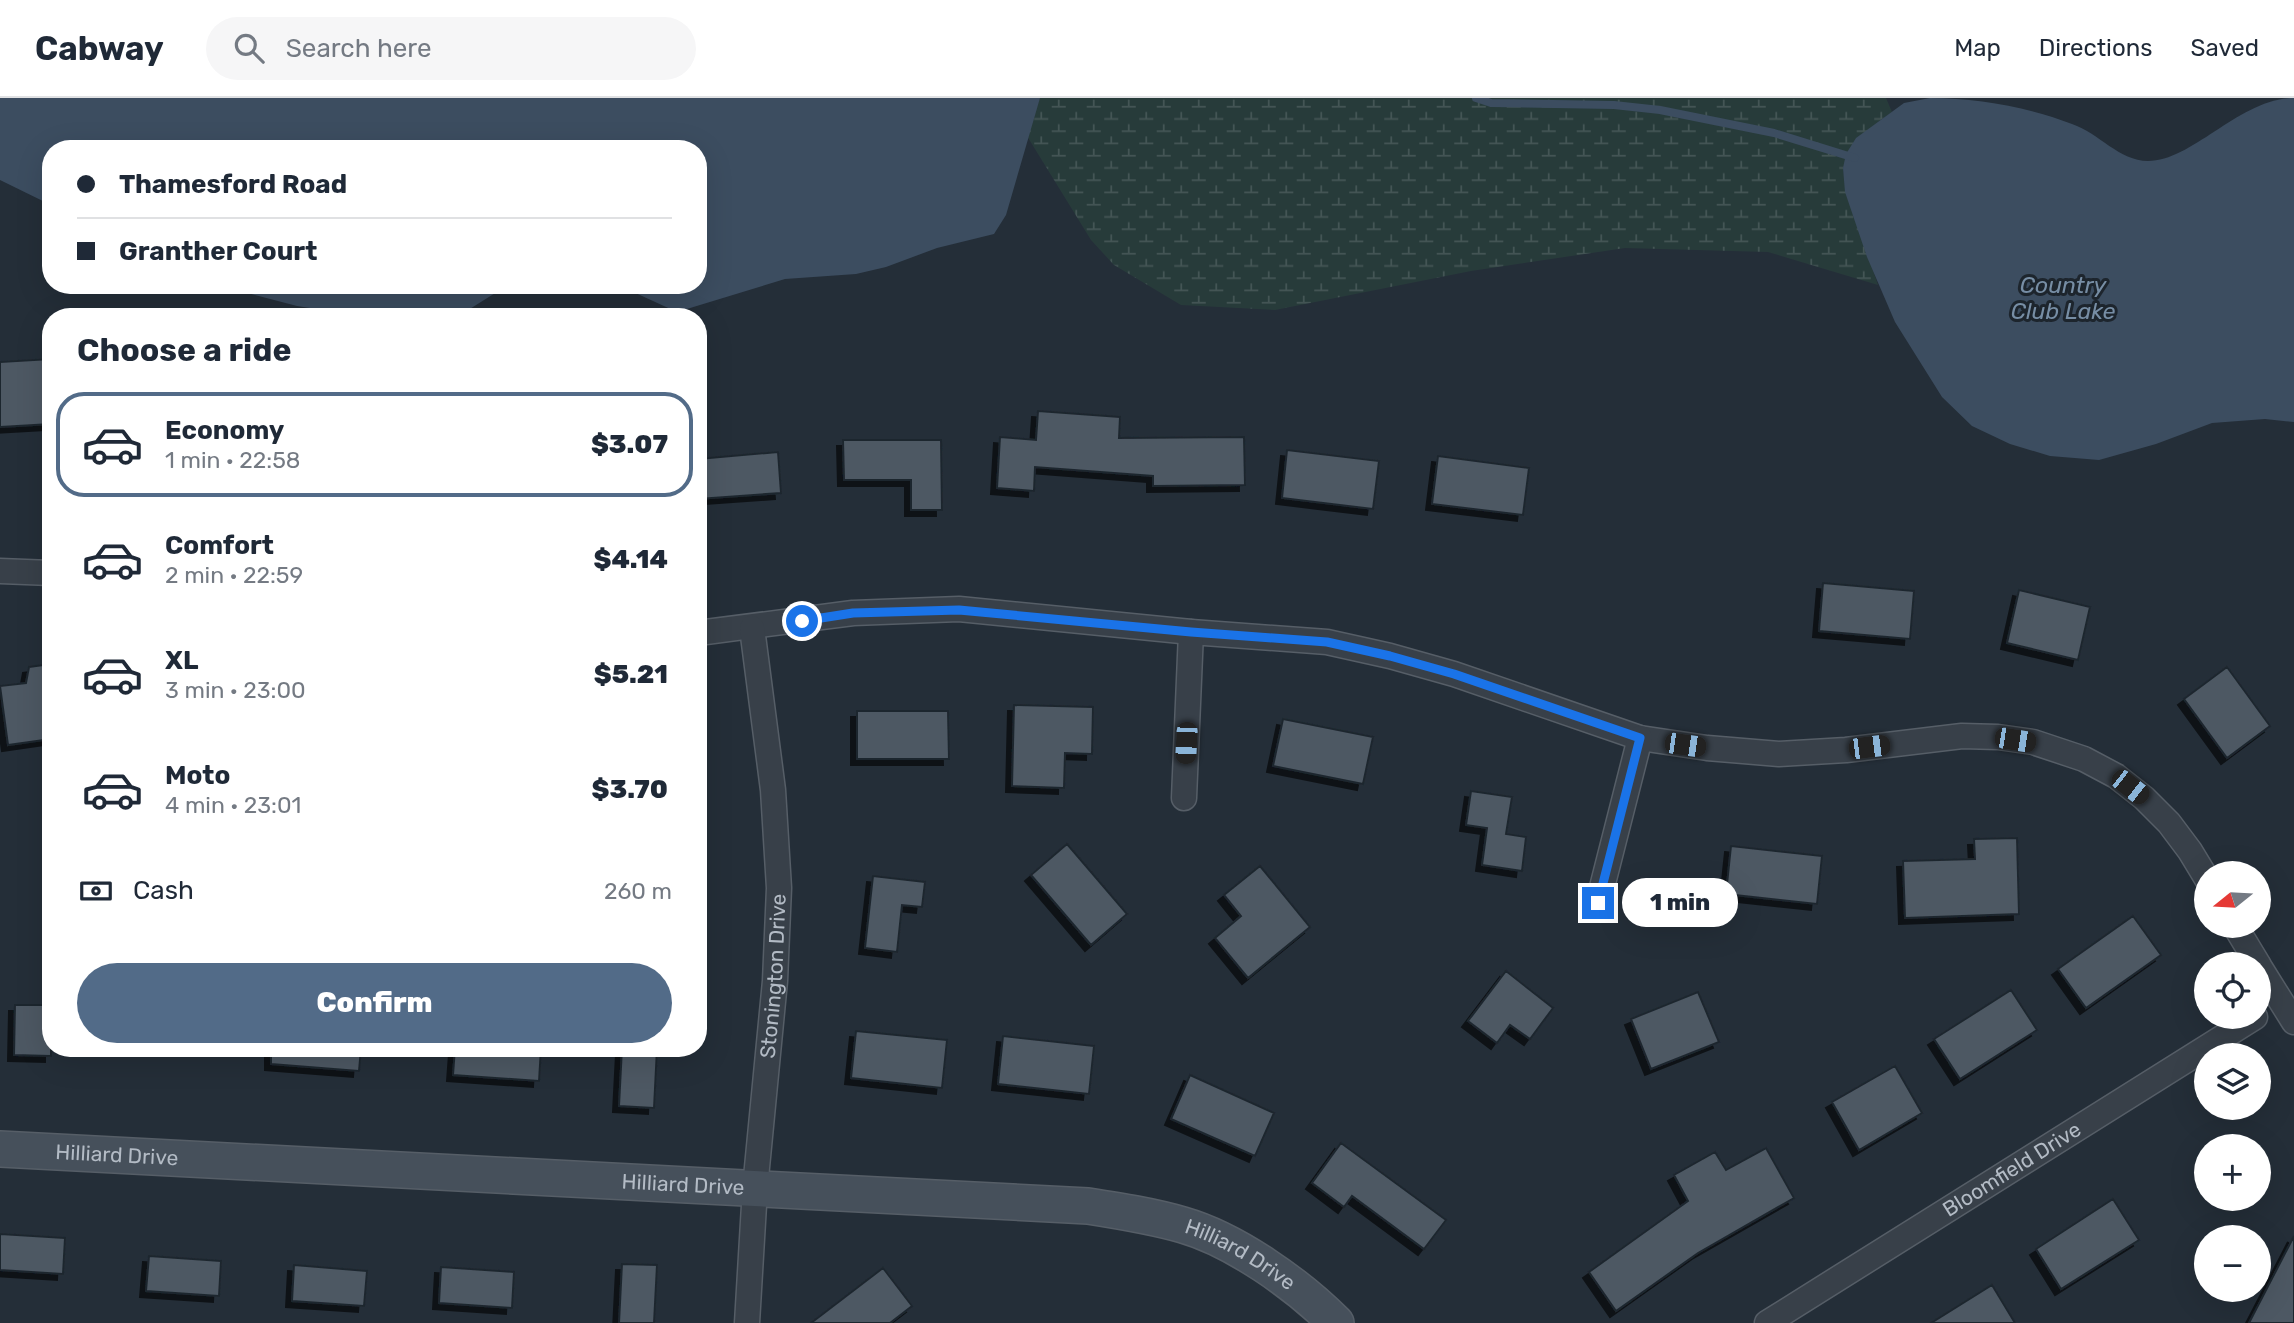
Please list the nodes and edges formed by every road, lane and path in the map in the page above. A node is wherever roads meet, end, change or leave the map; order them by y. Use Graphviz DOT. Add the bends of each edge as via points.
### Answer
graph roads {
  1 [pos="0,572"];
  2 [pos="42,573"];
  3 [pos="752,628"];
  4 [pos="707,632"];
  5 [pos="1191,632"];
  6 [pos="1640,738"];
  7 [pos="1184,798"];
  8 [pos="2196,861"];
  9 [pos="1598,903"];
  10 [pos="2271,978"];
  11 [pos="2287,996"];
  12 [pos="2271,1006"];
  13 [pos="2294,1022"];
  14 [pos="2236,1029"];
  15 [pos="0,1149"];
  16 [pos="755,1188"];
  17 [pos="747,1323"];
  18 [pos="1336,1323"];
  19 [pos="1768,1323"];
  1 -- 2 [label="street"];
  3 -- 4 [label="street"];
  3 -- 5 [label="street" via="853,613 959,610"];
  3 -- 16 [label="street, Stonington Drive" via="773,790 779,888"];
  5 -- 6 [label="street" via="1327,642 1390,656"];
  5 -- 7 [label="street"];
  6 -- 8 [label="street" via="1779,754 1962,736 2033,742 2084,759 2116,776 2169,823"];
  6 -- 9 [label="street"];
  10 -- 11 [label="street"];
  11 -- 12 [label="street"];
  11 -- 13 [label="street"];
  14 -- 19 [label="street, Bloomfield Drive"];
  15 -- 16 [label="street, Hilliard Drive"];
  16 -- 17 [label="street, Stonington Drive"];
  16 -- 18 [label="street, Hilliard Drive" via="1088,1206 1138,1214 1184,1225 1242,1250"];
}
